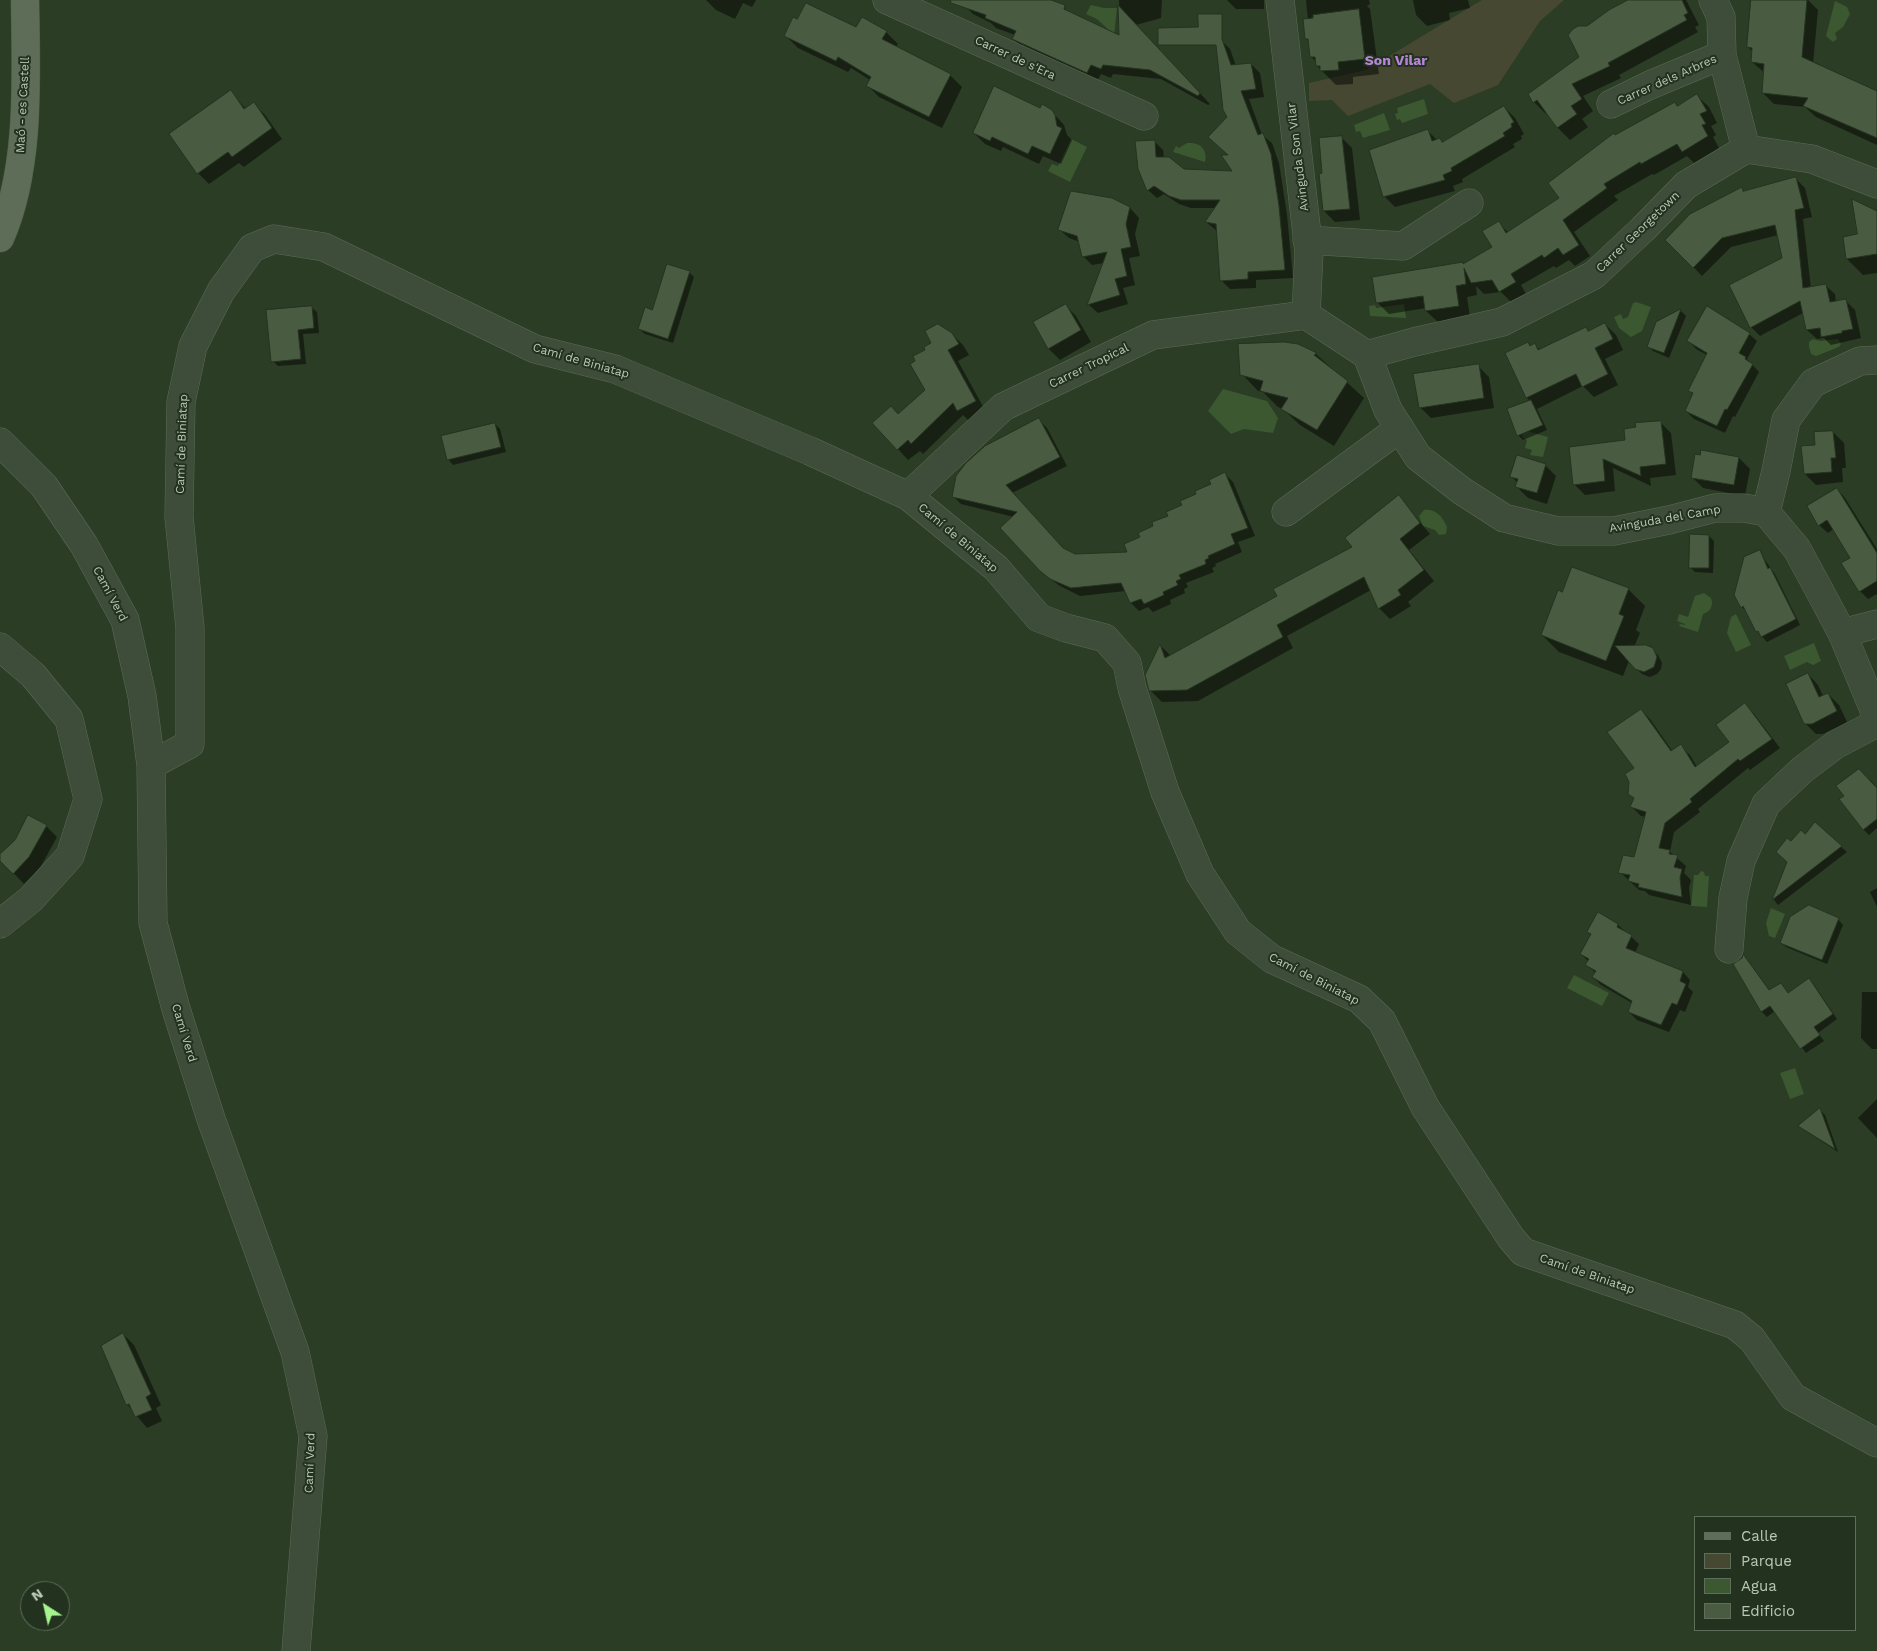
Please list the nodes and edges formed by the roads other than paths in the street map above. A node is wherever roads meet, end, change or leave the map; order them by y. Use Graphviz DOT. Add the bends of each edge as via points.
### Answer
graph roads {
  1 [pos="25,0"];
  2 [pos="887,0"];
  3 [pos="1280,0"];
  4 [pos="1714,0"];
  5 [pos="928,8"];
  6 [pos="1722,55"];
  7 [pos="1611,104"];
  8 [pos="1144,116"];
  9 [pos="1746,149"];
  10 [pos="1877,184"];
  11 [pos="1469,203"];
  12 [pos="0,238"];
  13 [pos="1307,240"];
  14 [pos="1306,315"];
  15 [pos="1367,355"];
  16 [pos="1877,360"];
  17 [pos="1400,428"];
  18 [pos="0,442"];
  19 [pos="908,496"];
  20 [pos="1286,512"];
  21 [pos="1766,512"];
  22 [pos="1877,624"];
  23 [pos="1842,633"];
  24 [pos="0,647"];
  25 [pos="1877,717"];
  26 [pos="1877,724"];
  27 [pos="151,765"];
  28 [pos="0,924"];
  29 [pos="1729,949"];
  30 [pos="1877,1443"];
  31 [pos="296,1651"];
  1 -- 12 [label="main road, Maó - es Castell" via="22,146 11,209"];
  2 -- 5 [label="street, Carrer de s'Era"];
  3 -- 13 [label="street, Avinguda Son Vilar"];
  4 -- 6 [label="street" via="1721,17"];
  5 -- 8 [label="street, Carrer de s'Era"];
  6 -- 7 [label="street, Carrer dels Arbres"];
  6 -- 9 [label="street"];
  9 -- 10 [label="street" via="1812,159"];
  9 -- 15 [label="street, Carrer Georgetown" via="1686,185 1594,275 1502,322"];
  11 -- 13 [label="street" via="1403,246"];
  13 -- 14 [label="street, Avinguda Son Vilar"];
  14 -- 15 [label="street"];
  14 -- 19 [label="street, Carrer Tropical" via="1152,335 1003,408"];
  15 -- 17 [label="street, Avinguda del Camp" via="1388,410"];
  16 -- 21 [label="street" via="1860,361 1814,383 1786,420"];
  17 -- 20 [label="street"];
  17 -- 21 [label="street, Avinguda del Camp" via="1418,457 1462,491 1504,518 1558,531 1614,531 1715,508"];
  18 -- 27 [label="street, Camí Verd" via="44,486 84,545 125,620 142,696"];
  19 -- 27 [label="street, Camí de Biniatap" via="615,369 535,349 324,247 274,239 252,248 221,291 193,346 181,402 179,517 190,628 190,744"];
  19 -- 30 [label="street, Camí de Biniatap" via="996,568 1039,618 1105,638 1127,663 1165,792 1210,891 1238,932 1272,959 1359,999 1382,1021 1425,1107 1510,1238 1523,1252 1735,1324 1752,1339 1793,1397"];
  21 -- 23 [label="street" via="1797,549"];
  22 -- 23 [label="street"];
  23 -- 25 [label="street"];
  24 -- 28 [label="street" via="33,675 70,719 88,799 70,856 31,899"];
  26 -- 29 [label="street" via="1835,745 1766,804 1741,861 1733,898"];
  27 -- 31 [label="street, Camí Verd" via="153,923 211,1119 295,1352 313,1436"];
}
